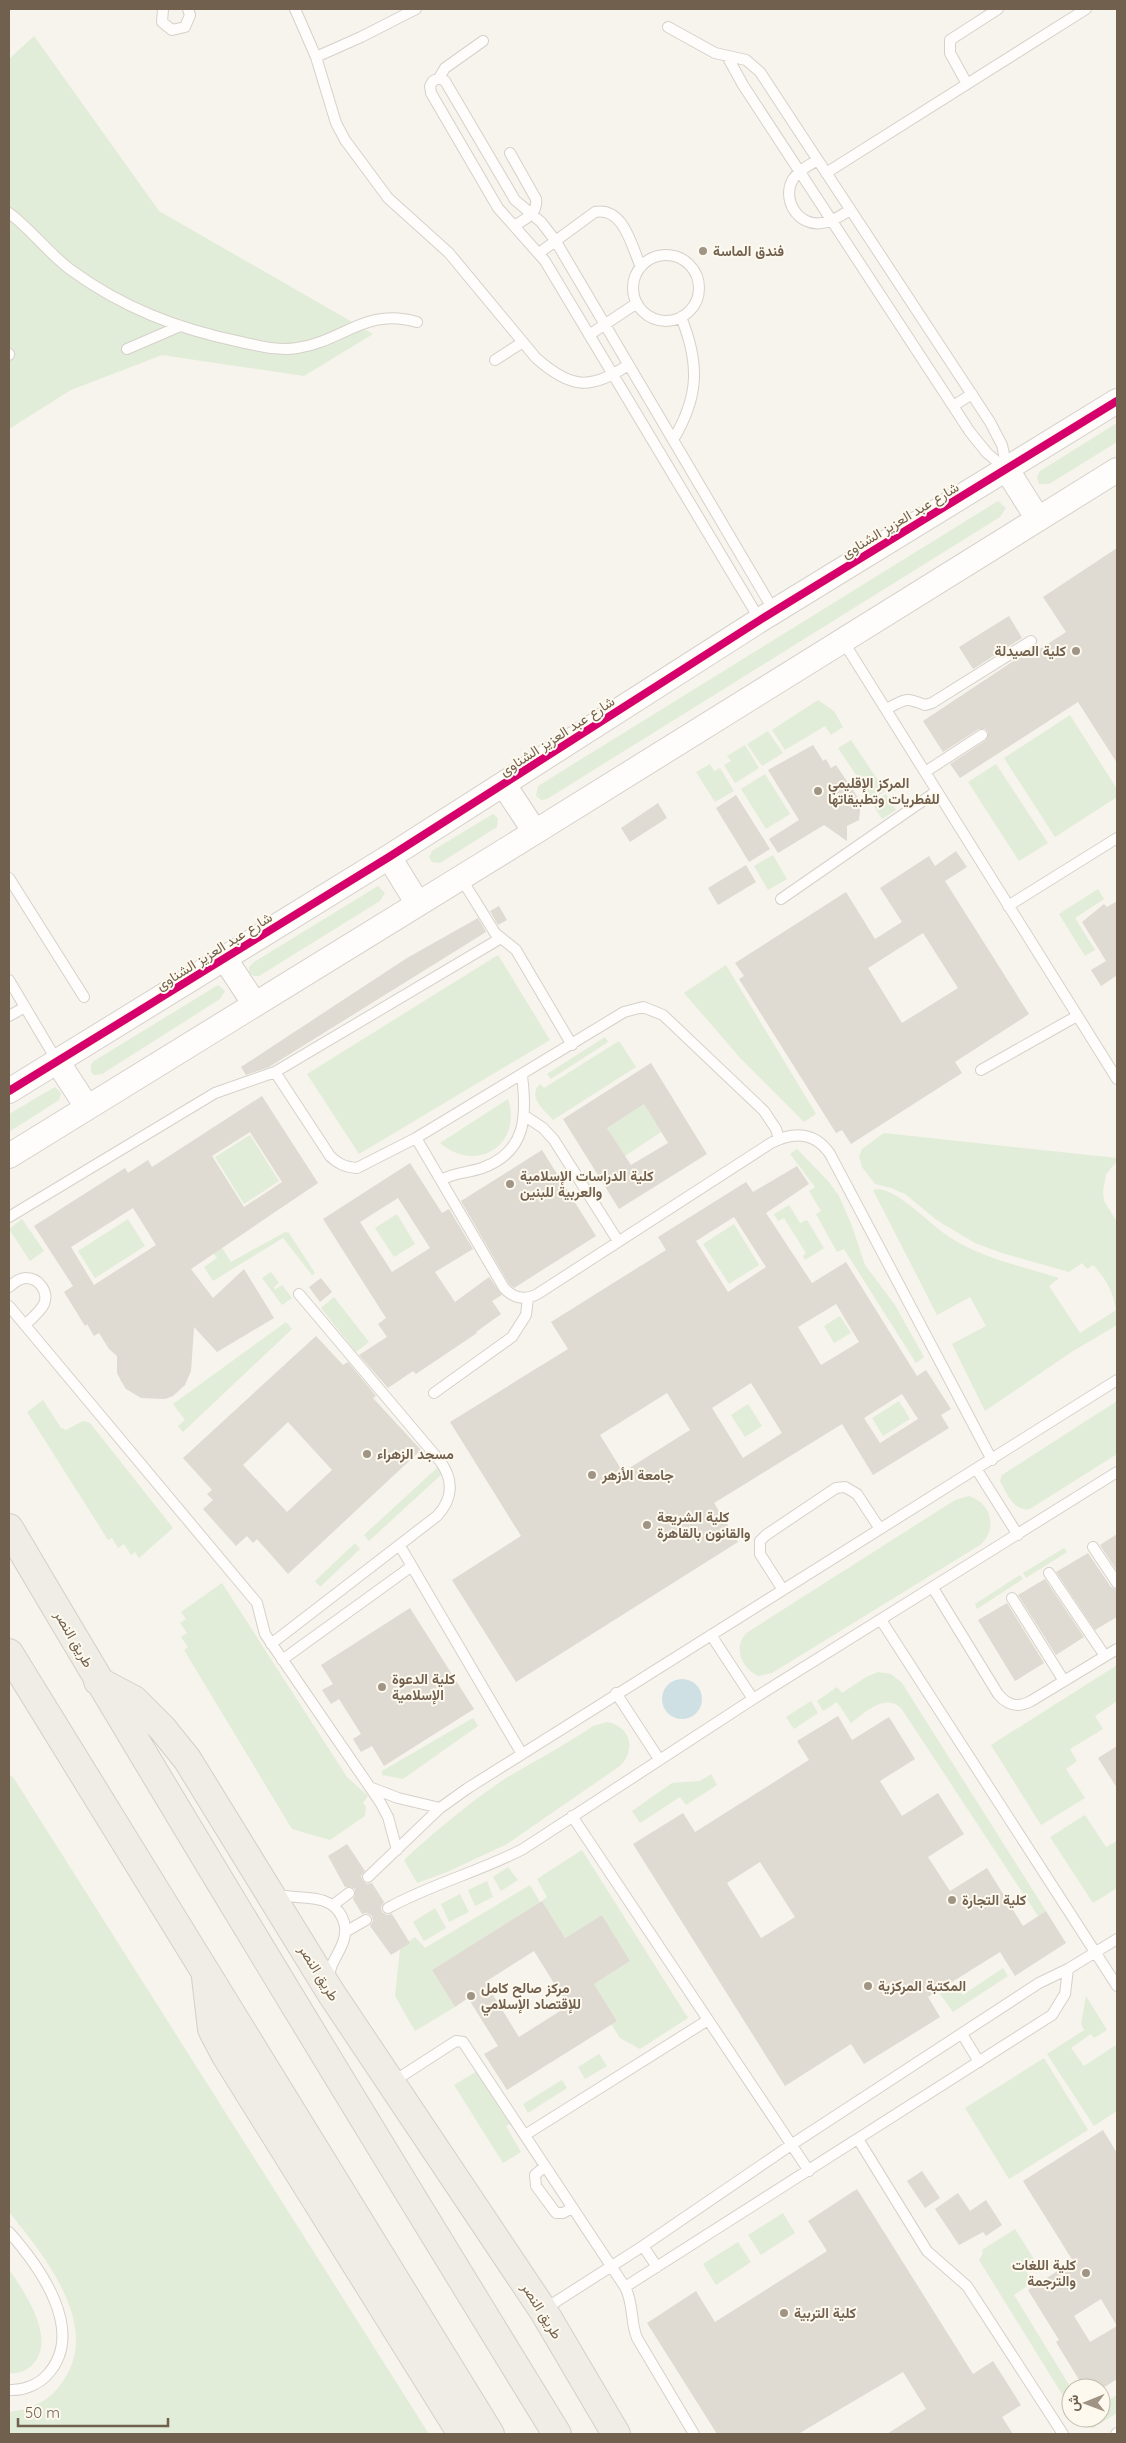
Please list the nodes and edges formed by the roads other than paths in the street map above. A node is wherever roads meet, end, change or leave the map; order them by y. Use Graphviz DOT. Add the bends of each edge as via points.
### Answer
graph roads {
  1 [pos="163,9"];
  2 [pos="188,9"];
  3 [pos="295,9"];
  4 [pos="416,9"];
  5 [pos="998,9"];
  6 [pos="1086,9"];
  7 [pos="668,27"];
  8 [pos="482,41"];
  9 [pos="728,56"];
  10 [pos="316,57"];
  11 [pos="439,78"];
  12 [pos="967,84"];
  13 [pos="510,153"];
  14 [pos="818,160"];
  15 [pos="800,171"];
  16 [pos="826,173"];
  17 [pos="850,210"];
  18 [pos="9,214"];
  19 [pos="532,214"];
  20 [pos="832,220"];
  21 [pos="514,226"];
  22 [pos="555,240"];
  23 [pos="539,252"];
  24 [pos="640,267"];
  25 [pos="637,303"];
  26 [pos="681,317"];
  27 [pos="417,322"];
  28 [pos="605,325"];
  29 [pos="178,327"];
  30 [pos="589,335"];
  31 [pos="523,342"];
  32 [pos="127,349"];
  33 [pos="495,360"];
  34 [pos="628,365"];
  35 [pos="612,376"];
  36 [pos="972,394"];
  37 [pos="1117,401"];
  38 [pos="953,406"];
  39 [pos="666,429"];
  40 [pos="651,439"];
  41 [pos="673,440"];
  42 [pos="1007,470"];
  43 [pos="1117,470"];
  44 [pos="1038,519"];
  45 [pos="767,616"];
  46 [pos="843,641"];
  47 [pos="1031,641"];
  48 [pos="886,709"];
  49 [pos="982,736"];
  50 [pos="925,772"];
  51 [pos="504,785"];
  52 [pos="937,791"];
  53 [pos="535,832"];
  54 [pos="1117,838"];
  55 [pos="389,857"];
  56 [pos="9,878"];
  57 [pos="461,878"];
  58 [pos="781,899"];
  59 [pos="418,904"];
  60 [pos="1008,906"];
  61 [pos="500,938"];
  62 [pos="225,959"];
  63 [pos="9,980"];
  64 [pos="84,997"];
  65 [pos="254,1004"];
  66 [pos="25,1007"];
  67 [pos="9,1016"];
  68 [pos="1077,1016"];
  69 [pos="572,1045"];
  70 [pos="58,1061"];
  71 [pos="981,1070"];
  72 [pos="276,1072"];
  73 [pos="522,1076"];
  74 [pos="1117,1079"];
  75 [pos="9,1091"];
  76 [pos="87,1107"];
  77 [pos="525,1116"];
  78 [pos="416,1138"];
  79 [pos="779,1139"];
  80 [pos="9,1156"];
  81 [pos="441,1180"];
  82 [pos="9,1217"];
  83 [pos="618,1240"];
  84 [pos="9,1287"];
  85 [pos="299,1294"];
  86 [pos="528,1298"];
  87 [pos="9,1306"];
  88 [pos="24,1325"];
  89 [pos="1117,1380"];
  90 [pos="434,1393"];
  91 [pos="992,1460"];
  92 [pos="977,1470"];
  93 [pos="1117,1472"];
  94 [pos="9,1528"];
  95 [pos="880,1529"];
  96 [pos="1018,1535"];
  97 [pos="400,1546"];
  98 [pos="1093,1547"];
  99 [pos="412,1566"];
  100 [pos="1050,1573"];
  101 [pos="1117,1583"];
  102 [pos="932,1588"];
  103 [pos="783,1590"];
  104 [pos="1012,1598"];
  105 [pos="881,1620"];
  106 [pos="711,1634"];
  107 [pos="272,1644"];
  108 [pos="1117,1649"];
  109 [pos="1105,1656"];
  110 [pos="282,1660"];
  111 [pos="11,1666"];
  112 [pos="98,1681"];
  113 [pos="1064,1681"];
  114 [pos="616,1693"];
  115 [pos="753,1699"];
  116 [pos="522,1754"];
  117 [pos="659,1759"];
  118 [pos="372,1788"];
  119 [pos="440,1808"];
  120 [pos="572,1816"];
  121 [pos="397,1850"];
  122 [pos="368,1877"];
  123 [pos="266,1890"];
  124 [pos="349,1893"];
  125 [pos="333,1905"];
  126 [pos="388,1908"];
  127 [pos="366,1920"];
  128 [pos="345,1932"];
  129 [pos="1117,1939"];
  130 [pos="1096,1952"];
  131 [pos="1068,1969"];
  132 [pos="205,1971"];
  133 [pos="1117,1986"];
  134 [pos="331,1993"];
  135 [pos="708,2020"];
  136 [pos="962,2034"];
  137 [pos="979,2062"];
  138 [pos="391,2083"];
  139 [pos="525,2135"];
  140 [pos="858,2138"];
  141 [pos="791,2145"];
  142 [pos="545,2166"];
  143 [pos="808,2171"];
  144 [pos="572,2208"];
  145 [pos="9,2232"];
  146 [pos="643,2246"];
  147 [pos="612,2266"];
  148 [pos="657,2267"];
  149 [pos="625,2287"];
  150 [pos="543,2310"];
  151 [pos="9,2390"];
  152 [pos="462,2434"];
  153 [pos="490,2434"];
  154 [pos="557,2434"];
  155 [pos="616,2434"];
  156 [pos="694,2434"];
  157 [pos="1063,2434"];
  1 -- 2 [label="lane" via="162,22 172,30 184,27 190,16"];
  3 -- 10 [label="lane"];
  4 -- 10 [label="lane"];
  5 -- 12 [label="lane" via="950,40 950,53"];
  6 -- 12 [label="lane"];
  7 -- 9 [label="lane" via="709,50"];
  8 -- 11 [label="lane" via="445,68"];
  9 -- 14 [label="lane" via="754,65"];
  9 -- 15 [label="lane" via="743,85"];
  10 -- 31 [label="lane" via="336,123 345,140 388,198 449,253"];
  11 -- 19 [label="lane" via="445,81 515,200"];
  11 -- 21 [label="lane" via="433,80 431,93 498,208"];
  12 -- 16 [label="lane"];
  13 -- 19 [label="lane" via="536,199"];
  14 -- 15 [label="lane"];
  14 -- 16 [label="lane"];
  15 -- 20 [label="lane"];
  15 -- 20 [label="lane" via="790,189 789,200 794,210 811,223"];
  16 -- 17 [label="lane"];
  17 -- 20 [label="lane"];
  17 -- 36 [label="lane"];
  18 -- 29 [label="lane" via="43,247 95,286 128,306"];
  19 -- 21 [label="lane"];
  19 -- 22 [label="lane"];
  20 -- 38 [label="lane"];
  21 -- 23 [label="lane"];
  22 -- 23 [label="lane"];
  22 -- 24 [label="lane" via="595,212 611,212 622,223"];
  22 -- 28 [label="lane"];
  23 -- 30 [label="lane"];
  24 -- 25 [label="lane" via="633,288"];
  24 -- 26 [label="lane" via="648,260 666,255 691,267 699,285 698,295 695,304"];
  25 -- 26 [label="lane" via="647,314 661,321"];
  25 -- 28 [label="lane"];
  26 -- 41 [label="lane" via="693,352 695,380 684,422"];
  27 -- 29 [label="lane" via="380,318 311,345 284,349"];
  28 -- 30 [label="lane"];
  28 -- 34 [label="lane"];
  29 -- 32 [label="lane"];
  30 -- 35 [label="lane"];
  31 -- 33 [label="lane"];
  31 -- 35 [label="lane" via="546,368 566,380 582,384"];
  34 -- 35 [label="lane"];
  34 -- 39 [label="lane"];
  35 -- 40 [label="lane"];
  36 -- 38 [label="lane"];
  36 -- 42 [label="lane" via="997,433"];
  37 -- 42 [label="street, شارع عبد العزيز الشناوى"];
  38 -- 42 [label="lane" via="978,443"];
  39 -- 40 [label="lane"];
  39 -- 41 [label="lane"];
  40 -- 45 [label="lane"];
  41 -- 45 [label="lane"];
  42 -- 44 [label="street"];
  42 -- 45 [label="street, شارع عبد العزيز الشناوى"];
  43 -- 44 [label="street"];
  44 -- 46 [label="street"];
  45 -- 51 [label="street, شارع عبد العزيز الشناوى"];
  46 -- 48 [label="lane"];
  46 -- 53 [label="street"];
  47 -- 48 [label="lane" via="932,703 925,705 907,699"];
  48 -- 50 [label="lane"];
  49 -- 50 [label="lane"];
  50 -- 52 [label="lane"];
  51 -- 53 [label="street"];
  51 -- 55 [label="street, شارع عبد العزيز الشناوى"];
  52 -- 58 [label="lane"];
  52 -- 60 [label="lane"];
  53 -- 57 [label="street"];
  54 -- 60 [label="lane"];
  55 -- 59 [label="street"];
  55 -- 62 [label="street, شارع عبد العزيز الشناوى"];
  56 -- 64 [label="lane"];
  57 -- 59 [label="street"];
  57 -- 61 [label="lane"];
  59 -- 65 [label="street"];
  60 -- 68 [label="lane"];
  61 -- 69 [label="lane" via="516,950"];
  61 -- 72 [label="lane"];
  62 -- 65 [label="street"];
  62 -- 70 [label="street, شارع عبد العزيز الشناوى"];
  63 -- 66 [label="lane"];
  65 -- 76 [label="street"];
  66 -- 67 [label="lane"];
  66 -- 70 [label="lane"];
  68 -- 71 [label="lane"];
  68 -- 74 [label="lane"];
  69 -- 73 [label="lane"];
  69 -- 79 [label="lane" via="630,1009 644,1007 657,1011 764,1111"];
  70 -- 75 [label="street, شارع عبد العزيز الشناوى"];
  70 -- 76 [label="street"];
  72 -- 78 [label="lane" via="330,1156 346,1168 357,1168"];
  72 -- 82 [label="lane" via="215,1093"];
  73 -- 77 [label="lane"];
  73 -- 78 [label="lane"];
  76 -- 80 [label="street"];
  77 -- 81 [label="lane" via="516,1141 504,1154 482,1168"];
  77 -- 83 [label="lane" via="554,1140"];
  78 -- 81 [label="lane"];
  79 -- 83 [label="lane"];
  79 -- 91 [label="lane" via="795,1134 812,1138 830,1154"];
  81 -- 86 [label="lane" via="504,1288 518,1298"];
  83 -- 86 [label="lane"];
  84 -- 88 [label="lane" via="27,1278 38,1282 45,1292 44,1304"];
  85 -- 97 [label="lane" via="448,1474 450,1490 446,1505"];
  86 -- 90 [label="lane" via="526,1315 512,1337"];
  87 -- 88 [label="lane"];
  88 -- 107 [label="lane" via="257,1603 263,1630"];
  89 -- 91 [label="lane"];
  91 -- 92 [label="lane"];
  92 -- 95 [label="lane"];
  92 -- 96 [label="lane"];
  93 -- 96 [label="lane"];
  94 -- 112 [label="highway, طريق النصر"];
  95 -- 103 [label="lane"];
  95 -- 103 [label="lane" via="854,1491 845,1487 832,1490 760,1541 760,1554"];
  96 -- 102 [label="lane"];
  97 -- 99 [label="lane"];
  97 -- 107 [label="lane"];
  98 -- 101 [label="lane"];
  99 -- 110 [label="lane"];
  99 -- 116 [label="lane"];
  100 -- 109 [label="lane"];
  102 -- 105 [label="lane"];
  102 -- 113 [label="lane" via="1004,1701 1022,1705"];
  103 -- 106 [label="lane"];
  104 -- 113 [label="lane"];
  105 -- 115 [label="lane"];
  105 -- 130 [label="lane"];
  106 -- 114 [label="lane"];
  106 -- 115 [label="lane"];
  107 -- 110 [label="lane"];
  108 -- 109 [label="lane"];
  109 -- 113 [label="lane"];
  110 -- 118 [label="lane"];
  111 -- 132 [label="highway"];
  112 -- 123 [label="highway, طريق النصر" via="134,1700 162,1728 186,1759"];
  112 -- 154 [label="highway"];
  114 -- 116 [label="lane"];
  114 -- 117 [label="lane"];
  115 -- 117 [label="lane"];
  116 -- 119 [label="lane"];
  117 -- 120 [label="lane"];
  118 -- 119 [label="lane"];
  118 -- 121 [label="lane" via="388,1817"];
  119 -- 121 [label="lane"];
  120 -- 126 [label="lane" via="508,1857"];
  120 -- 135 [label="lane"];
  121 -- 122 [label="lane"];
  123 -- 125 [label="lane" via="294,1898 318,1898"];
  123 -- 134 [label="highway, طريق النصر"];
  124 -- 125 [label="lane"];
  125 -- 128 [label="lane" via="344,1920"];
  127 -- 128 [label="lane"];
  128 -- 134 [label="lane" via="331,1967"];
  129 -- 130 [label="lane"];
  130 -- 131 [label="lane"];
  130 -- 133 [label="lane"];
  131 -- 136 [label="lane" via="1043,1980"];
  131 -- 137 [label="lane" via="1065,1994 1052,2015"];
  132 -- 152 [label="highway" via="210,2016 218,2041"];
  132 -- 153 [label="highway"];
  134 -- 138 [label="highway, طريق النصر"];
  135 -- 139 [label="lane"];
  135 -- 141 [label="lane"];
  136 -- 137 [label="lane"];
  136 -- 141 [label="lane"];
  137 -- 140 [label="lane"];
  138 -- 139 [label="lane" via="456,2041 462,2041"];
  138 -- 150 [label="highway, طريق النصر"];
  139 -- 142 [label="lane"];
  140 -- 143 [label="lane"];
  140 -- 157 [label="lane" via="926,2251 963,2281"];
  141 -- 143 [label="lane"];
  141 -- 146 [label="lane"];
  142 -- 144 [label="lane"];
  142 -- 144 [label="lane" via="535,2175 536,2186 556,2213"];
  143 -- 148 [label="lane"];
  144 -- 147 [label="lane"];
  145 -- 151 [label="lane" via="44,2281 61,2321 64,2337 61,2353 44,2379 30,2387"];
  146 -- 147 [label="lane"];
  146 -- 148 [label="lane"];
  147 -- 149 [label="lane"];
  147 -- 150 [label="lane"];
  148 -- 149 [label="lane"];
  149 -- 156 [label="lane" via="632,2307 636,2338"];
  150 -- 155 [label="highway, طريق النصر"];
}
